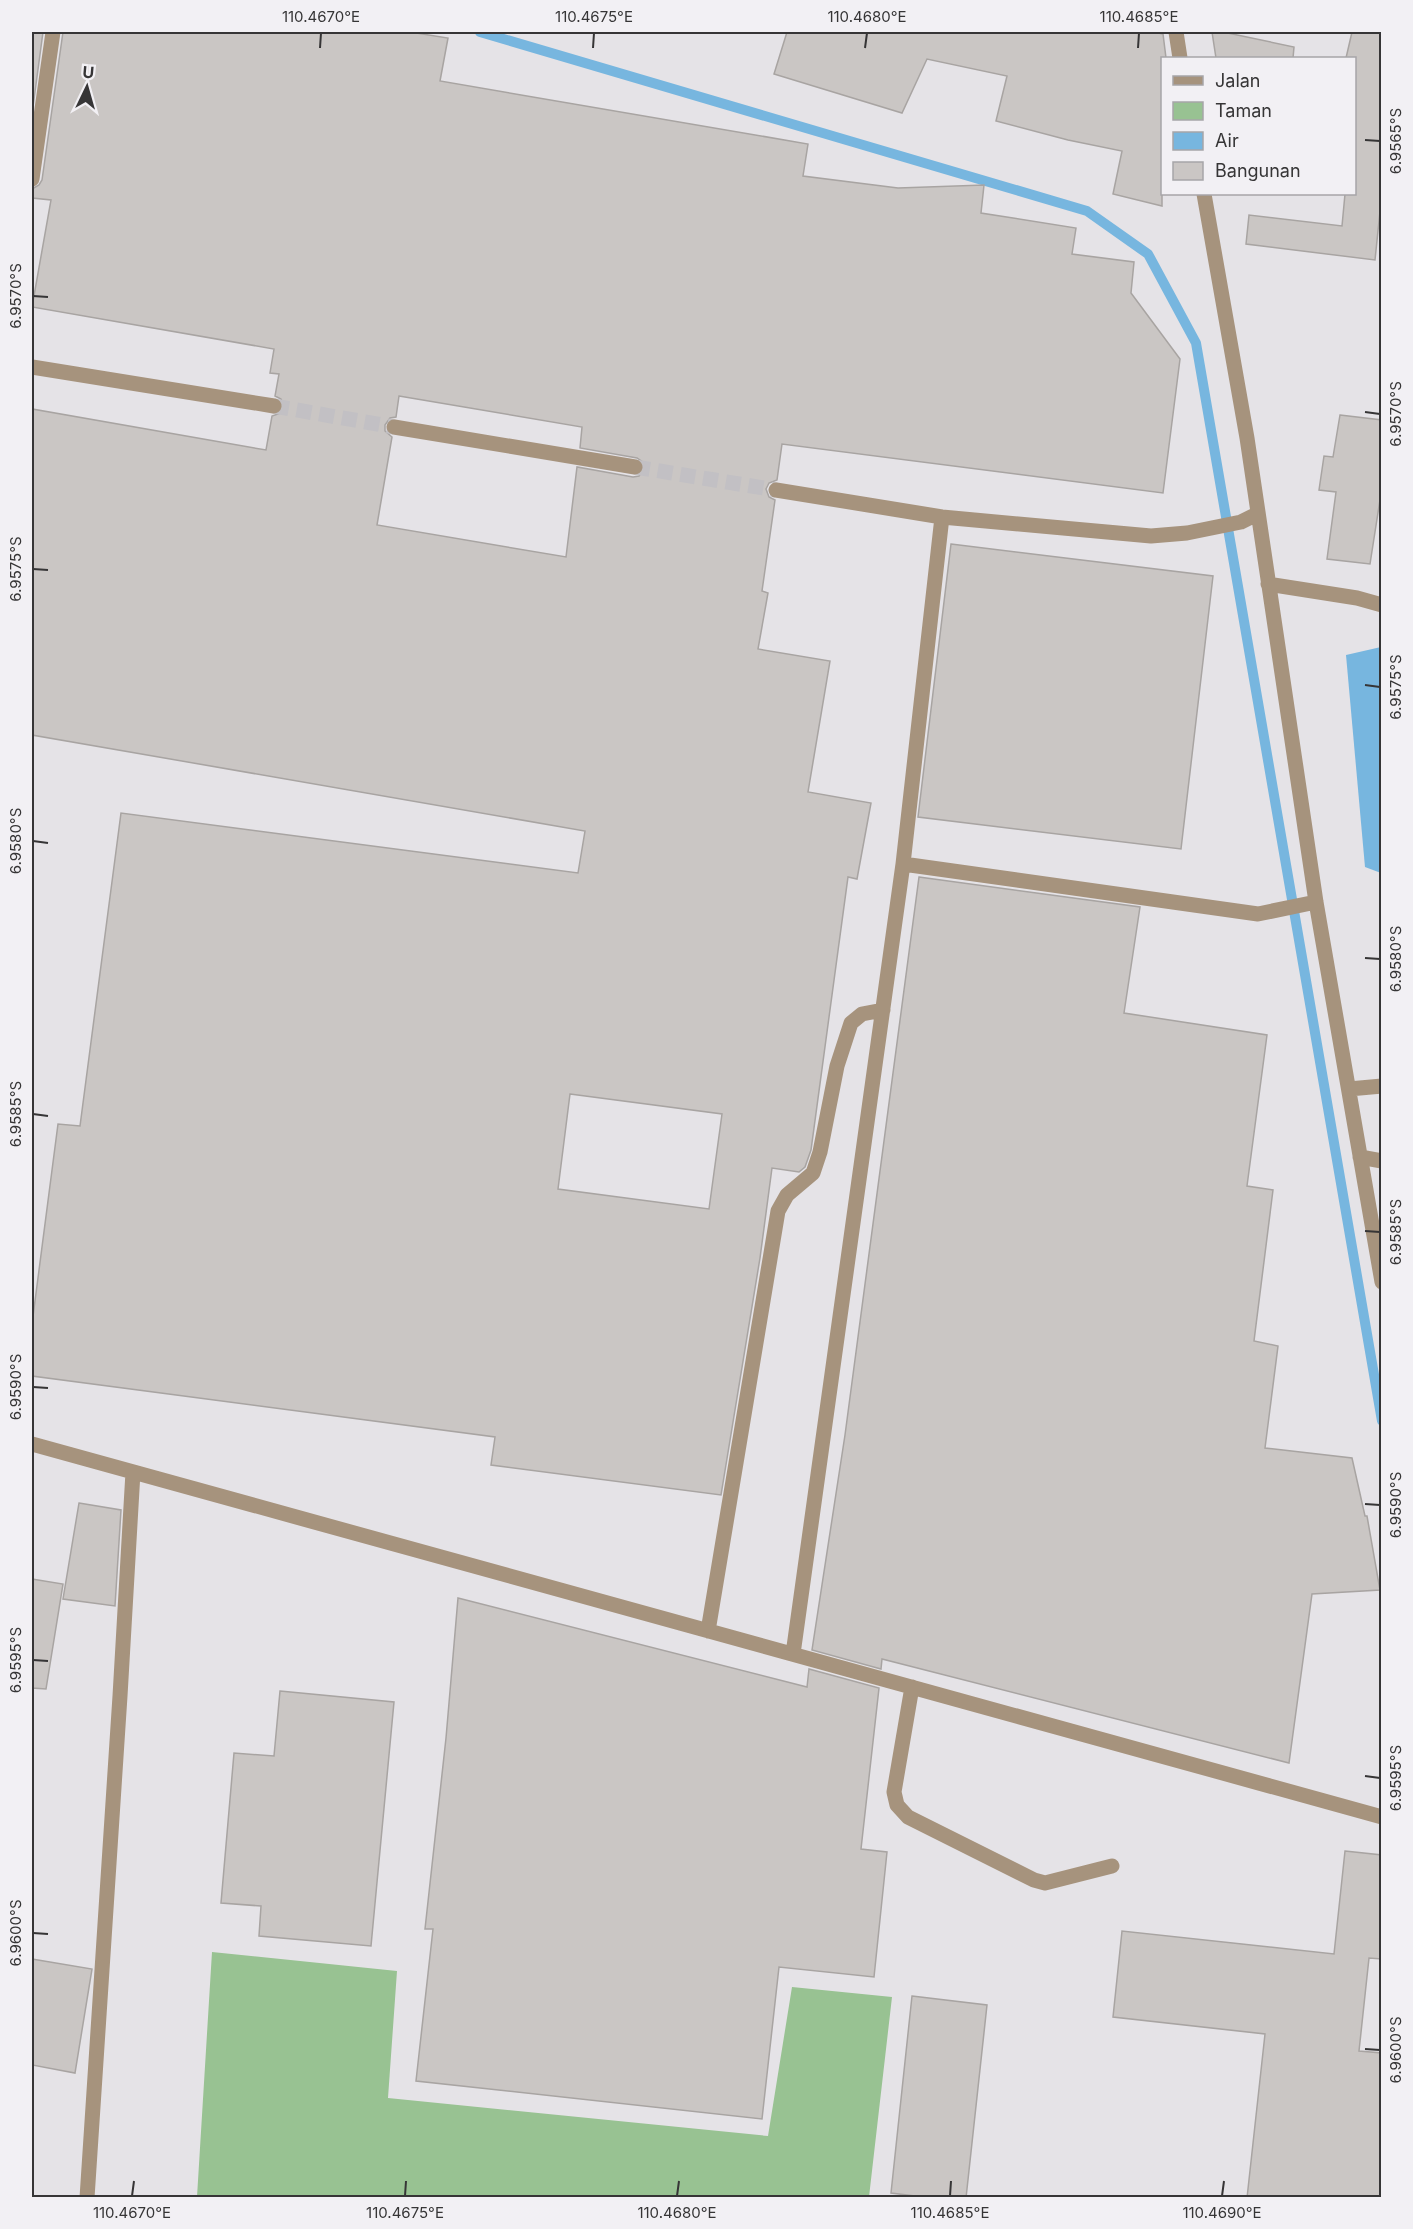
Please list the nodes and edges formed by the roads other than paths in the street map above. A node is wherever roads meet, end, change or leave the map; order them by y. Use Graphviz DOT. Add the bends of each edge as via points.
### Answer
graph roads {
  1 [pos="53,32"];
  2 [pos="1176,32"];
  3 [pos="1180,57"];
  4 [pos="32,178"];
  5 [pos="1204,195"];
  6 [pos="32,367"];
  7 [pos="274,406"];
  8 [pos="394,427"];
  9 [pos="634,467"];
  10 [pos="776,490"];
  11 [pos="1257,514"];
  12 [pos="942,517"];
  13 [pos="1268,584"];
  14 [pos="1382,605"];
  15 [pos="903,864"];
  16 [pos="1313,903"];
  17 [pos="883,1010"];
  18 [pos="1382,1086"];
  19 [pos="1349,1089"];
  20 [pos="1360,1157"];
  21 [pos="1382,1161"];
  22 [pos="1382,1282"];
  23 [pos="32,1444"];
  24 [pos="133,1472"];
  25 [pos="708,1631"];
  26 [pos="794,1654"];
  27 [pos="912,1687"];
  28 [pos="1382,1817"];
  29 [pos="1112,1866"];
  30 [pos="87,2198"];
  1 -- 4 [label="street"];
  2 -- 3 [label="street"];
  5 -- 11 [label="street"];
  6 -- 7 [label="street"];
  8 -- 9 [label="street"];
  10 -- 12 [label="street"];
  11 -- 12 [label="street" via="1241,522 1151,536"];
  11 -- 13 [label="street"];
  12 -- 15 [label="street"];
  13 -- 14 [label="street"];
  13 -- 16 [label="street"];
  15 -- 16 [label="street" via="1258,914"];
  15 -- 17 [label="street"];
  16 -- 19 [label="street"];
  17 -- 25 [label="street" via="862,1014 851,1023 837,1066 813,1173 787,1195 778,1211"];
  17 -- 26 [label="street"];
  18 -- 19 [label="street"];
  19 -- 20 [label="street"];
  20 -- 21 [label="street"];
  20 -- 22 [label="street"];
  23 -- 24 [label="street"];
  24 -- 25 [label="street"];
  24 -- 30 [label="street"];
  25 -- 26 [label="street"];
  26 -- 27 [label="street"];
  27 -- 28 [label="street"];
  27 -- 29 [label="street" via="894,1792 897,1805 908,1817 1045,1883"];
}
